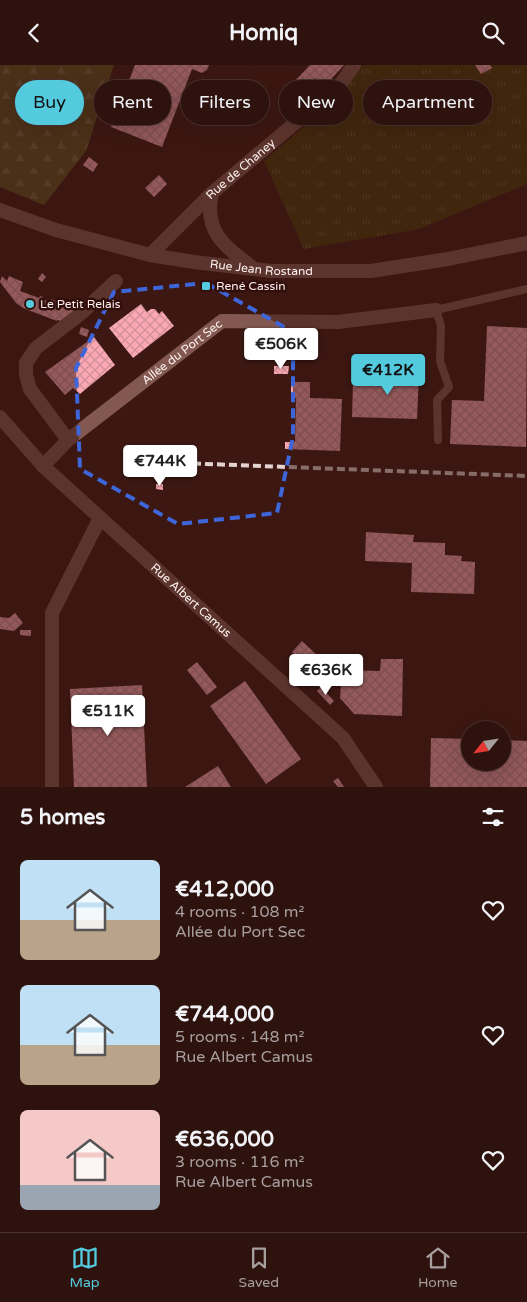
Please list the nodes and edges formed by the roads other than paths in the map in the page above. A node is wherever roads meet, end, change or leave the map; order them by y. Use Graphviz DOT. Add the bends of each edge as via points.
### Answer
graph roads {
  1 [pos="354,65"];
  2 [pos="212,193"];
  3 [pos="0,209"];
  4 [pos="527,243"];
  5 [pos="150,255"];
  6 [pos="253,268"];
  7 [pos="116,281"];
  8 [pos="527,289"];
  9 [pos="436,310"];
  10 [pos="0,417"];
  11 [pos="68,440"];
  12 [pos="438,441"];
  13 [pos="42,465"];
  14 [pos="100,518"];
  15 [pos="52,787"];
  16 [pos="376,787"];
  1 -- 2 [label="street, Rue de Chaney" via="340,85"];
  2 -- 5 [label="street, Rue de Chaney"];
  2 -- 6 [label="street" via="209,205 214,229 230,251"];
  3 -- 5 [label="street, Rue Jean Rostand" via="56,230"];
  4 -- 6 [label="street, Rue Jean Rostand" via="371,271"];
  5 -- 6 [label="street, Rue Jean Rostand"];
  7 -- 11 [label="street" via="79,315 36,347 26,363 30,389"];
  8 -- 9 [label="lane"];
  9 -- 11 [label="street, Allée du Port Sec" via="338,322 222,321"];
  9 -- 12 [label="lane" via="441,327 440,361 449,387 437,400"];
  10 -- 13 [label="street, Rue Albert Camus"];
  11 -- 13 [label="street, Allée du Port Sec"];
  13 -- 14 [label="street, Rue Albert Camus"];
  14 -- 15 [label="street" via="52,613"];
  14 -- 16 [label="street, Rue Albert Camus" via="343,738"];
}
